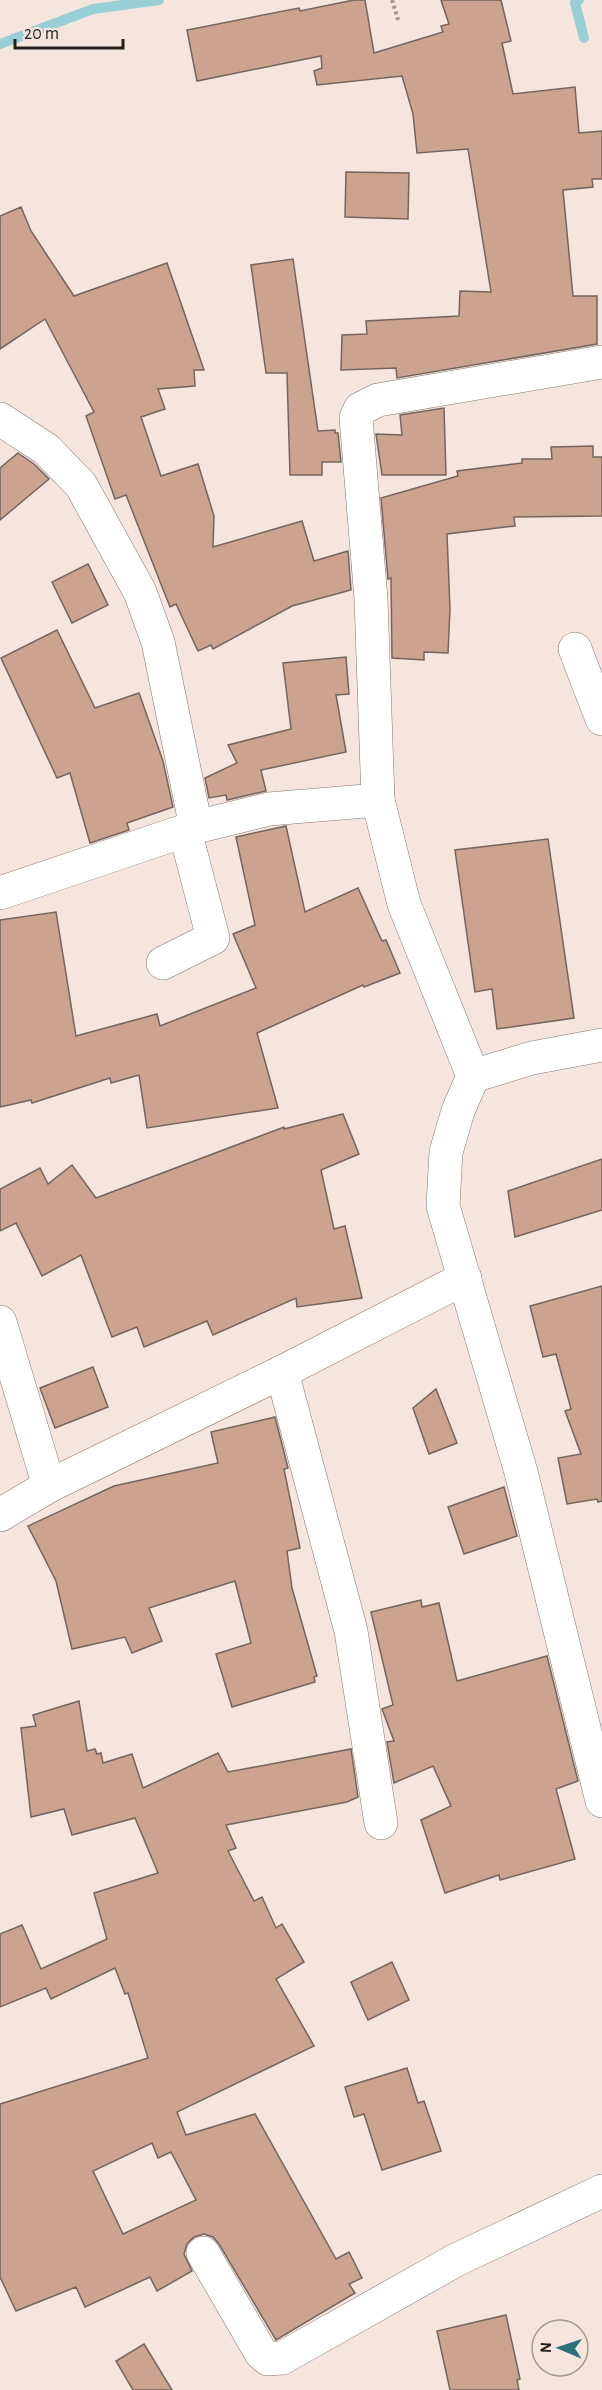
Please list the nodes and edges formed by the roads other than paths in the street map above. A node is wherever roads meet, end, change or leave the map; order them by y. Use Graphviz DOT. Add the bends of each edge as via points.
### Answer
graph roads {
  1 [pos="602,362"];
  2 [pos="0,419"];
  3 [pos="575,649"];
  4 [pos="602,719"];
  5 [pos="378,800"];
  6 [pos="191,829"];
  7 [pos="0,893"];
  8 [pos="163,963"];
  9 [pos="602,1045"];
  10 [pos="473,1076"];
  11 [pos="465,1278"];
  12 [pos="0,1322"];
  13 [pos="282,1372"];
  14 [pos="50,1486"];
  15 [pos="0,1515"];
  16 [pos="600,1782"];
  17 [pos="381,1823"];
  18 [pos="602,2191"];
  19 [pos="203,2253"];
  1 -- 5 [label="street" via="378,400 356,414 371,599"];
  2 -- 6 [label="street" via="46,449 81,485 140,592 158,642"];
  3 -- 4 [label="street"];
  5 -- 6 [label="street" via="269,809"];
  5 -- 10 [label="street" via="404,904"];
  6 -- 7 [label="street"];
  6 -- 8 [label="street" via="213,938"];
  9 -- 10 [label="street" via="532,1058"];
  10 -- 11 [label="street" via="446,1152 443,1206"];
  11 -- 13 [label="street"];
  11 -- 16 [label="street" via="521,1472"];
  12 -- 14 [label="street"];
  13 -- 14 [label="street"];
  13 -- 17 [label="street" via="351,1631"];
  14 -- 15 [label="street"];
  18 -- 19 [label="street" via="456,2260 282,2358 268,2359 261,2353"];
}
